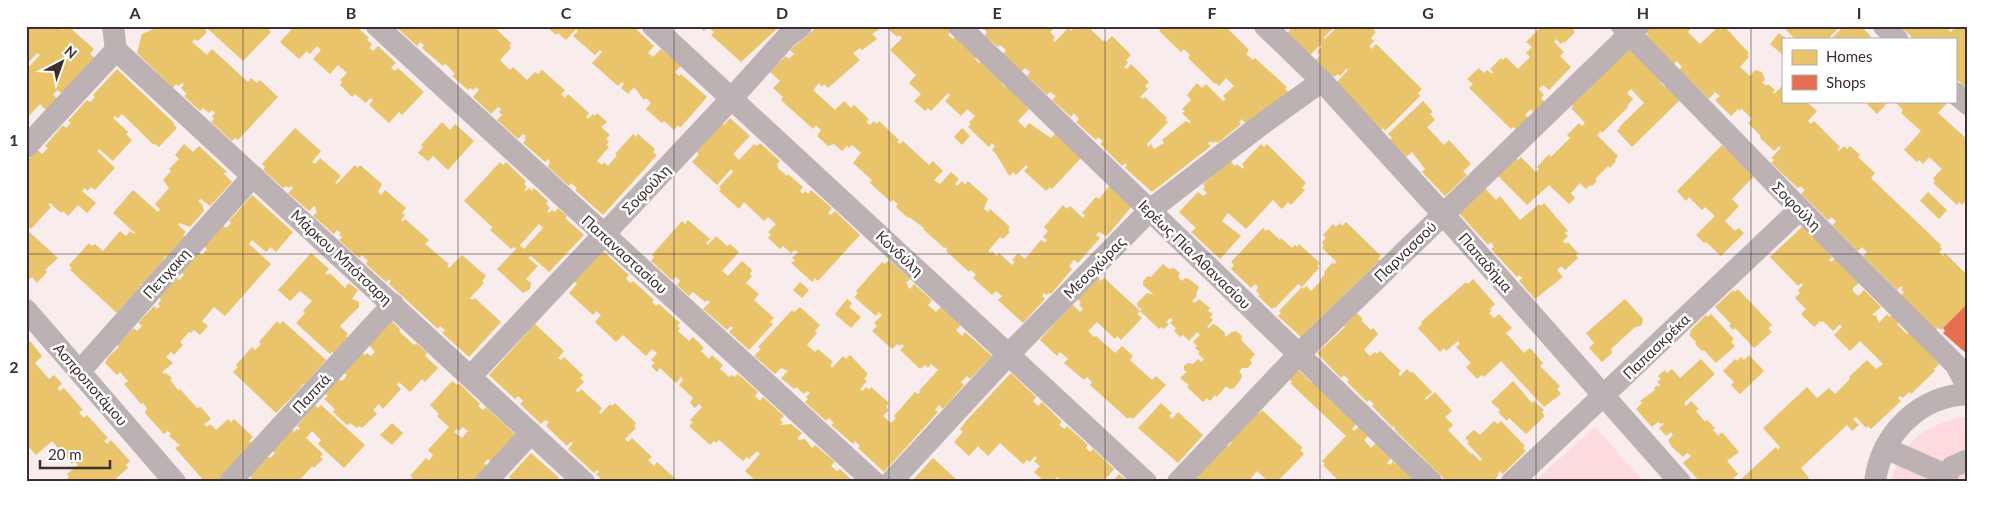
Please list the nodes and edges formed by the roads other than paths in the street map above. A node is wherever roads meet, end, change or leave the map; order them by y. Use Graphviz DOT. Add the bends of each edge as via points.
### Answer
graph roads {
  1 [pos="113,26"];
  2 [pos="377,26"];
  3 [pos="653,26"];
  4 [pos="801,26"];
  5 [pos="959,26"];
  6 [pos="1265,26"];
  7 [pos="1884,26"];
  8 [pos="1630,29"];
  9 [pos="1896,38"];
  10 [pos="116,50"];
  11 [pos="1322,81"];
  12 [pos="1956,93"];
  13 [pos="732,98"];
  14 [pos="1968,104"];
  15 [pos="26,147"];
  16 [pos="253,176"];
  17 [pos="1800,209"];
  18 [pos="1150,210"];
  19 [pos="1444,214"];
  20 [pos="603,234"];
  21 [pos="393,304"];
  22 [pos="26,310"];
  23 [pos="1009,354"];
  24 [pos="1299,354"];
  25 [pos="80,371"];
  26 [pos="471,376"];
  27 [pos="1968,388"];
  28 [pos="1968,394"];
  29 [pos="1604,395"];
  30 [pos="531,433"];
  31 [pos="1885,448"];
  32 [pos="1968,460"];
  33 [pos="1944,479"];
  34 [pos="175,482"];
  35 [pos="230,482"];
  36 [pos="486,482"];
  37 [pos="584,482"];
  38 [pos="874,482"];
  39 [pos="891,482"];
  40 [pos="1146,482"];
  41 [pos="1178,482"];
  42 [pos="1431,482"];
  43 [pos="1512,482"];
  44 [pos="1680,482"];
  45 [pos="1875,482"];
  1 -- 10 [label="street"];
  2 -- 20 [label="street, Παπαναστασίου"];
  3 -- 13 [label="street, Κονδύλη"];
  4 -- 13 [label="street, Σοφούλη" via="786,38"];
  5 -- 18 [label="street, Ιερέως Πία Αθανασίου"];
  6 -- 11 [label="street, Παπαδήμα"];
  7 -- 9 [label="street"];
  8 -- 17 [label="street, Σοφούλη"];
  8 -- 19 [label="street, Παρνασσού"];
  10 -- 15 [label="street"];
  10 -- 16 [label="street, Μάρκου Μπότσαρη"];
  11 -- 18 [label="street, Μεσοχώρας"];
  11 -- 19 [label="street, Παπαδήμα"];
  12 -- 14 [label="street"];
  13 -- 20 [label="street, Σοφούλη"];
  13 -- 23 [label="street, Κονδύλη"];
  16 -- 21 [label="street, Μάρκου Μπότσαρη"];
  16 -- 25 [label="street, Πετιχακη"];
  17 -- 27 [label="street, Σοφούλη" via="1956,365"];
  17 -- 29 [label="street, Παπασκρέκα"];
  18 -- 23 [label="street, Μεσοχώρας"];
  18 -- 24 [label="street, Ιερέως Πία Αθανασίου"];
  19 -- 24 [label="street, Παρνασσού"];
  19 -- 29 [label="street, Παπαδήμα"];
  20 -- 26 [label="street, Σοφούλη"];
  20 -- 38 [label="street, Παπαναστασίου"];
  21 -- 26 [label="street, Μάρκου Μπότσαρη"];
  21 -- 35 [label="street, Παππά"];
  22 -- 25 [label="street, Ασπροποτάμου"];
  23 -- 39 [label="street, Μεσοχώρας"];
  23 -- 40 [label="street, Κονδύλη"];
  24 -- 41 [label="street, Παρνασσού"];
  24 -- 42 [label="street, Ιερέως Πία Αθανασίου"];
  25 -- 34 [label="street, Ασπροποτάμου"];
  26 -- 30 [label="street, Μάρκου Μπότσαρη"];
  28 -- 31 [label="street" via="1938,400 1915,412"];
  29 -- 43 [label="street, Παπασκρέκα"];
  29 -- 44 [label="street, Παπαδήμα"];
  30 -- 36 [label="street"];
  30 -- 37 [label="street, Μάρκου Μπότσαρη"];
  31 -- 33 [label="street"];
  31 -- 45 [label="street"];
  32 -- 33 [label="street" via="1952,467"];
}
